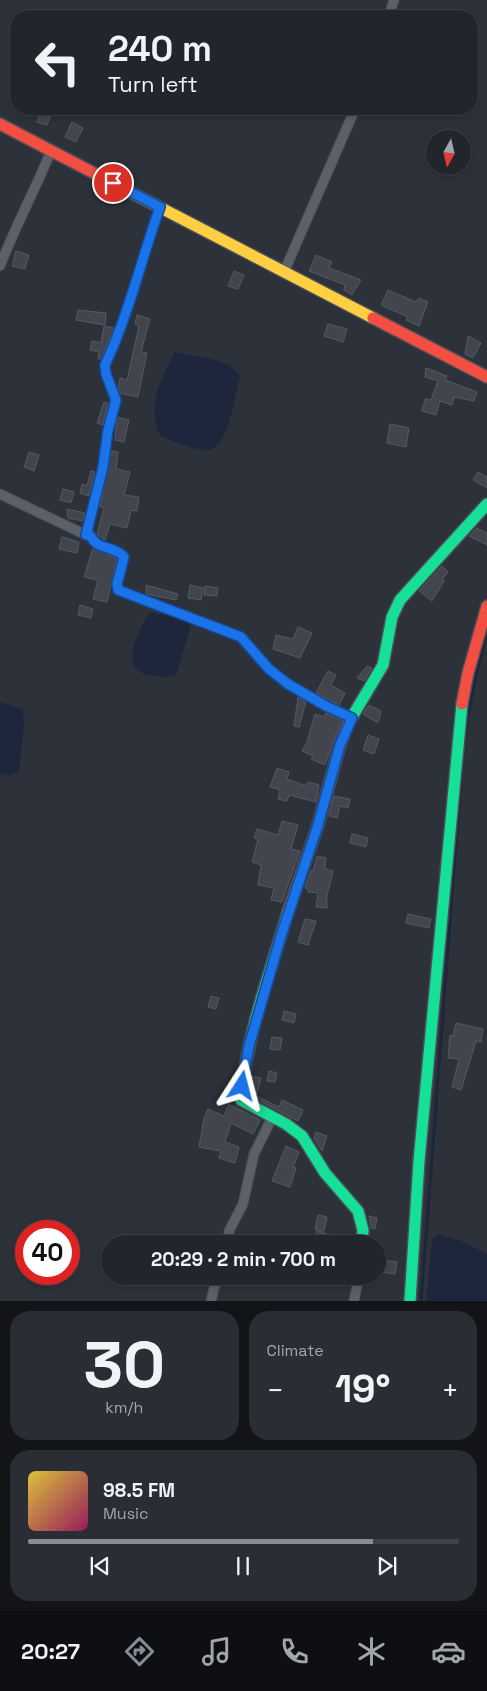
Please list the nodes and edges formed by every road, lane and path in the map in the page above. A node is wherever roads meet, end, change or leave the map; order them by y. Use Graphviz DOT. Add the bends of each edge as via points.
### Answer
graph roads {
  1 [pos="352,115"];
  2 [pos="0,124"];
  3 [pos="51,151"];
  4 [pos="160,207"];
  5 [pos="0,266"];
  6 [pos="284,272"];
  7 [pos="487,377"];
  8 [pos="0,494"];
  9 [pos="487,504"];
  10 [pos="86,535"];
  11 [pos="487,606"];
  12 [pos="352,718"];
  13 [pos="272,1118"];
  14 [pos="229,1235"];
  15 [pos="363,1235"];
  16 [pos="215,1285"];
  17 [pos="357,1285"];
  18 [pos="211,1301"];
  19 [pos="354,1301"];
  20 [pos="410,1301"];
  1 -- 6 [label="street"];
  2 -- 3 [label="street"];
  3 -- 4 [label="street"];
  3 -- 5 [label="street"];
  4 -- 6 [label="street"];
  4 -- 10 [label="street" via="141,260 126,319 105,365 116,400"];
  6 -- 7 [label="street"];
  8 -- 10 [label="street"];
  9 -- 12 [label="street" via="400,600 392,617 383,665"];
  10 -- 12 [label="street" via="90,535 98,546 115,550 124,557 118,590 241,637 269,669 288,684"];
  11 -- 20 [label="street" via="468,673 460,717 421,1142"];
  12 -- 13 [label="street" via="340,745 318,825 290,905 243,1074 241,1100"];
  13 -- 14 [label="street" via="254,1154 243,1204"];
  13 -- 15 [label="street" via="299,1132 325,1174 353,1200"];
  16 -- 18 [label="street"];
  17 -- 19 [label="street"];
}
